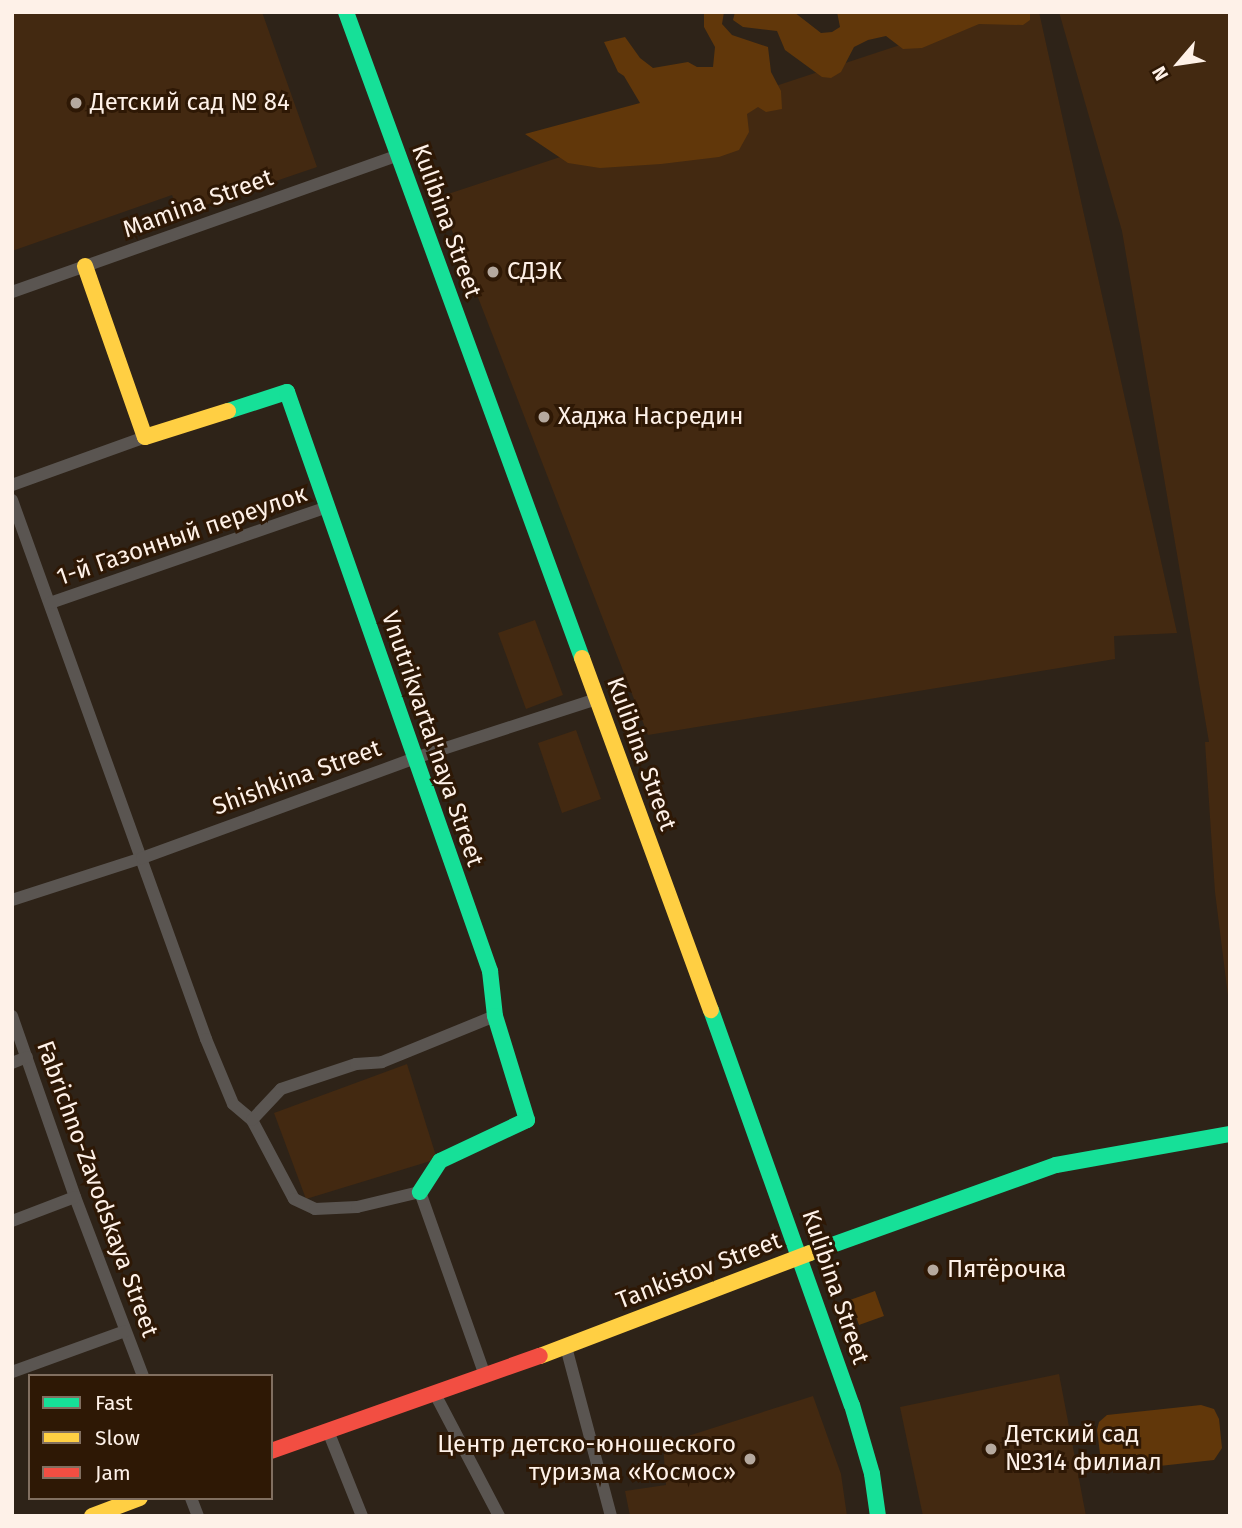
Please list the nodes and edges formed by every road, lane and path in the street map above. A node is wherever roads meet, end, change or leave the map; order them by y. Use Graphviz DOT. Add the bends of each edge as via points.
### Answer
graph roads {
  1 [pos="346,12"];
  2 [pos="398,155"];
  3 [pos="85,267"];
  4 [pos="12,292"];
  5 [pos="145,437"];
  6 [pos="12,485"];
  7 [pos="12,500"];
  8 [pos="328,508"];
  9 [pos="51,603"];
  10 [pos="597,699"];
  11 [pos="415,758"];
  12 [pos="142,858"];
  13 [pos="12,900"];
  14 [pos="12,1016"];
  15 [pos="495,1016"];
  16 [pos="27,1057"];
  17 [pos="12,1062"];
  18 [pos="252,1120"];
  19 [pos="1230,1134"];
  20 [pos="420,1192"];
  21 [pos="75,1197"];
  22 [pos="12,1221"];
  23 [pos="801,1256"];
  24 [pos="125,1331"];
  25 [pos="566,1347"];
  26 [pos="12,1372"];
  27 [pos="142,1374"];
  28 [pos="485,1376"];
  29 [pos="435,1394"];
  30 [pos="328,1431"];
  31 [pos="273,1450"];
  32 [pos="136,1500"];
  33 [pos="92,1516"];
  34 [pos="362,1516"];
  35 [pos="499,1516"];
  36 [pos="611,1516"];
  37 [pos="878,1516"];
  1 -- 2 [label="street, Kulibina Street"];
  2 -- 3 [label="street, Mamina Street"];
  2 -- 10 [label="street, Kulibina Street"];
  3 -- 4 [label="street, Mamina Street"];
  3 -- 5 [label="street"];
  5 -- 6 [label="street, Vnutrikvartal'naya Street"];
  5 -- 8 [label="street, Vnutrikvartal'naya Street" via="288,392"];
  7 -- 9 [label="street"];
  8 -- 9 [label="street, 1-й Газонный переулок"];
  8 -- 11 [label="street, Vnutrikvartal'naya Street"];
  9 -- 12 [label="street"];
  10 -- 11 [label="street, Shishkina Street"];
  10 -- 23 [label="street, Kulibina Street"];
  11 -- 12 [label="street, Shishkina Street"];
  11 -- 15 [label="street, Vnutrikvartal'naya Street" via="490,971"];
  12 -- 13 [label="street, Shishkina Street"];
  12 -- 18 [label="street" via="205,1039 233,1104"];
  14 -- 16 [label="street, Fabrichno-Zavodskaya Street"];
  15 -- 18 [label="street" via="382,1062 356,1064 281,1089"];
  15 -- 20 [label="street, Vnutrikvartal'naya Street" via="527,1120 440,1161"];
  16 -- 17 [label="street"];
  16 -- 21 [label="street, Fabrichno-Zavodskaya Street"];
  18 -- 20 [label="street" via="294,1199 315,1209 357,1206"];
  19 -- 23 [label="street, Tankistov Street" via="1056,1166"];
  20 -- 28 [label="street"];
  21 -- 22 [label="street"];
  21 -- 24 [label="street, Fabrichno-Zavodskaya Street"];
  23 -- 25 [label="street, Tankistov Street"];
  23 -- 37 [label="street, Kulibina Street" via="852,1405 872,1474"];
  24 -- 26 [label="street"];
  24 -- 27 [label="street, Fabrichno-Zavodskaya Street"];
  25 -- 28 [label="street, Tankistov Street"];
  25 -- 36 [label="street"];
  28 -- 29 [label="street, Tankistov Street"];
  29 -- 30 [label="street, Tankistov Street"];
  29 -- 35 [label="street"];
  30 -- 31 [label="street, Tankistov Street"];
  30 -- 34 [label="street"];
  32 -- 33 [label="street"];
}
